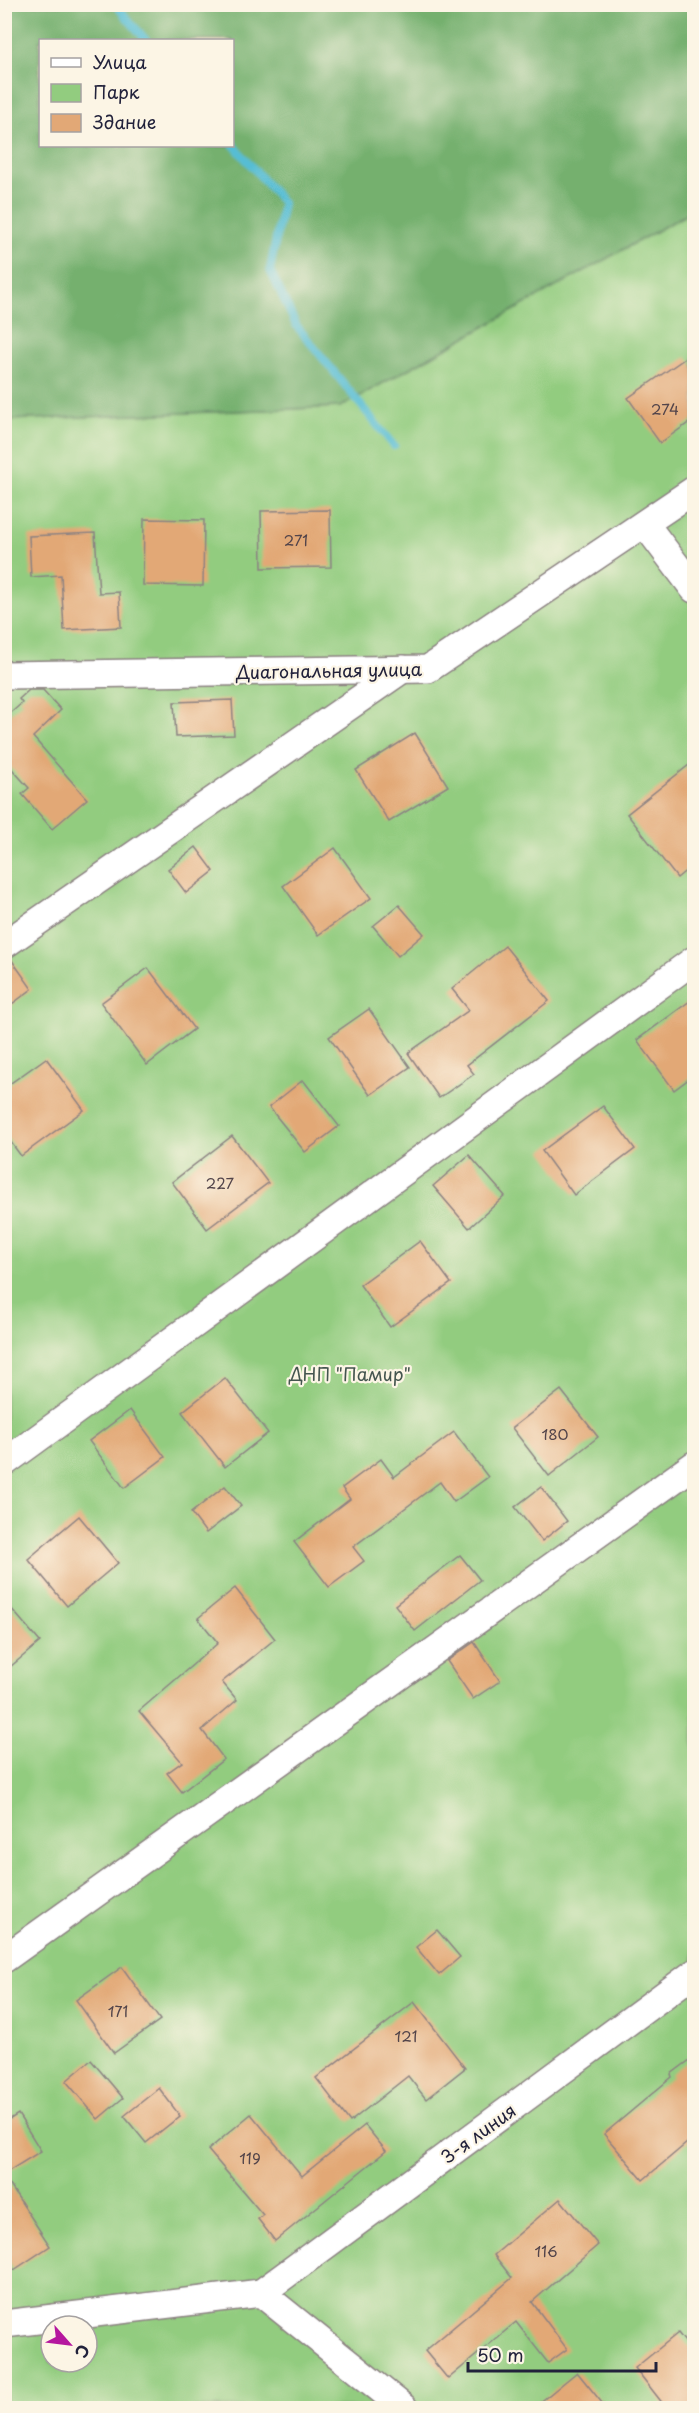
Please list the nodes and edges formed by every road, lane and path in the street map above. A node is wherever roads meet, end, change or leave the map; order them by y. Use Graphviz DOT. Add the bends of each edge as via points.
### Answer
graph roads {
  1 [pos="694,490"];
  2 [pos="645,524"];
  3 [pos="694,589"];
  4 [pos="403,669"];
  5 [pos="4,675"];
  6 [pos="4,945"];
  7 [pos="694,960"];
  8 [pos="4,1463"];
  9 [pos="694,1465"];
  10 [pos="4,1959"];
  11 [pos="694,1973"];
  12 [pos="261,2292"];
  13 [pos="4,2324"];
  14 [pos="404,2409"];
  1 -- 2 [label="street, Диагональная улица"];
  2 -- 3 [label="street"];
  2 -- 4 [label="street, Диагональная улица" via="428,669"];
  4 -- 5 [label="street, Диагональная улица"];
  4 -- 6 [label="street"];
  7 -- 8 [label="street"];
  9 -- 10 [label="street"];
  11 -- 12 [label="street, 3-я линия"];
  12 -- 13 [label="street"];
  12 -- 14 [label="street"];
}
